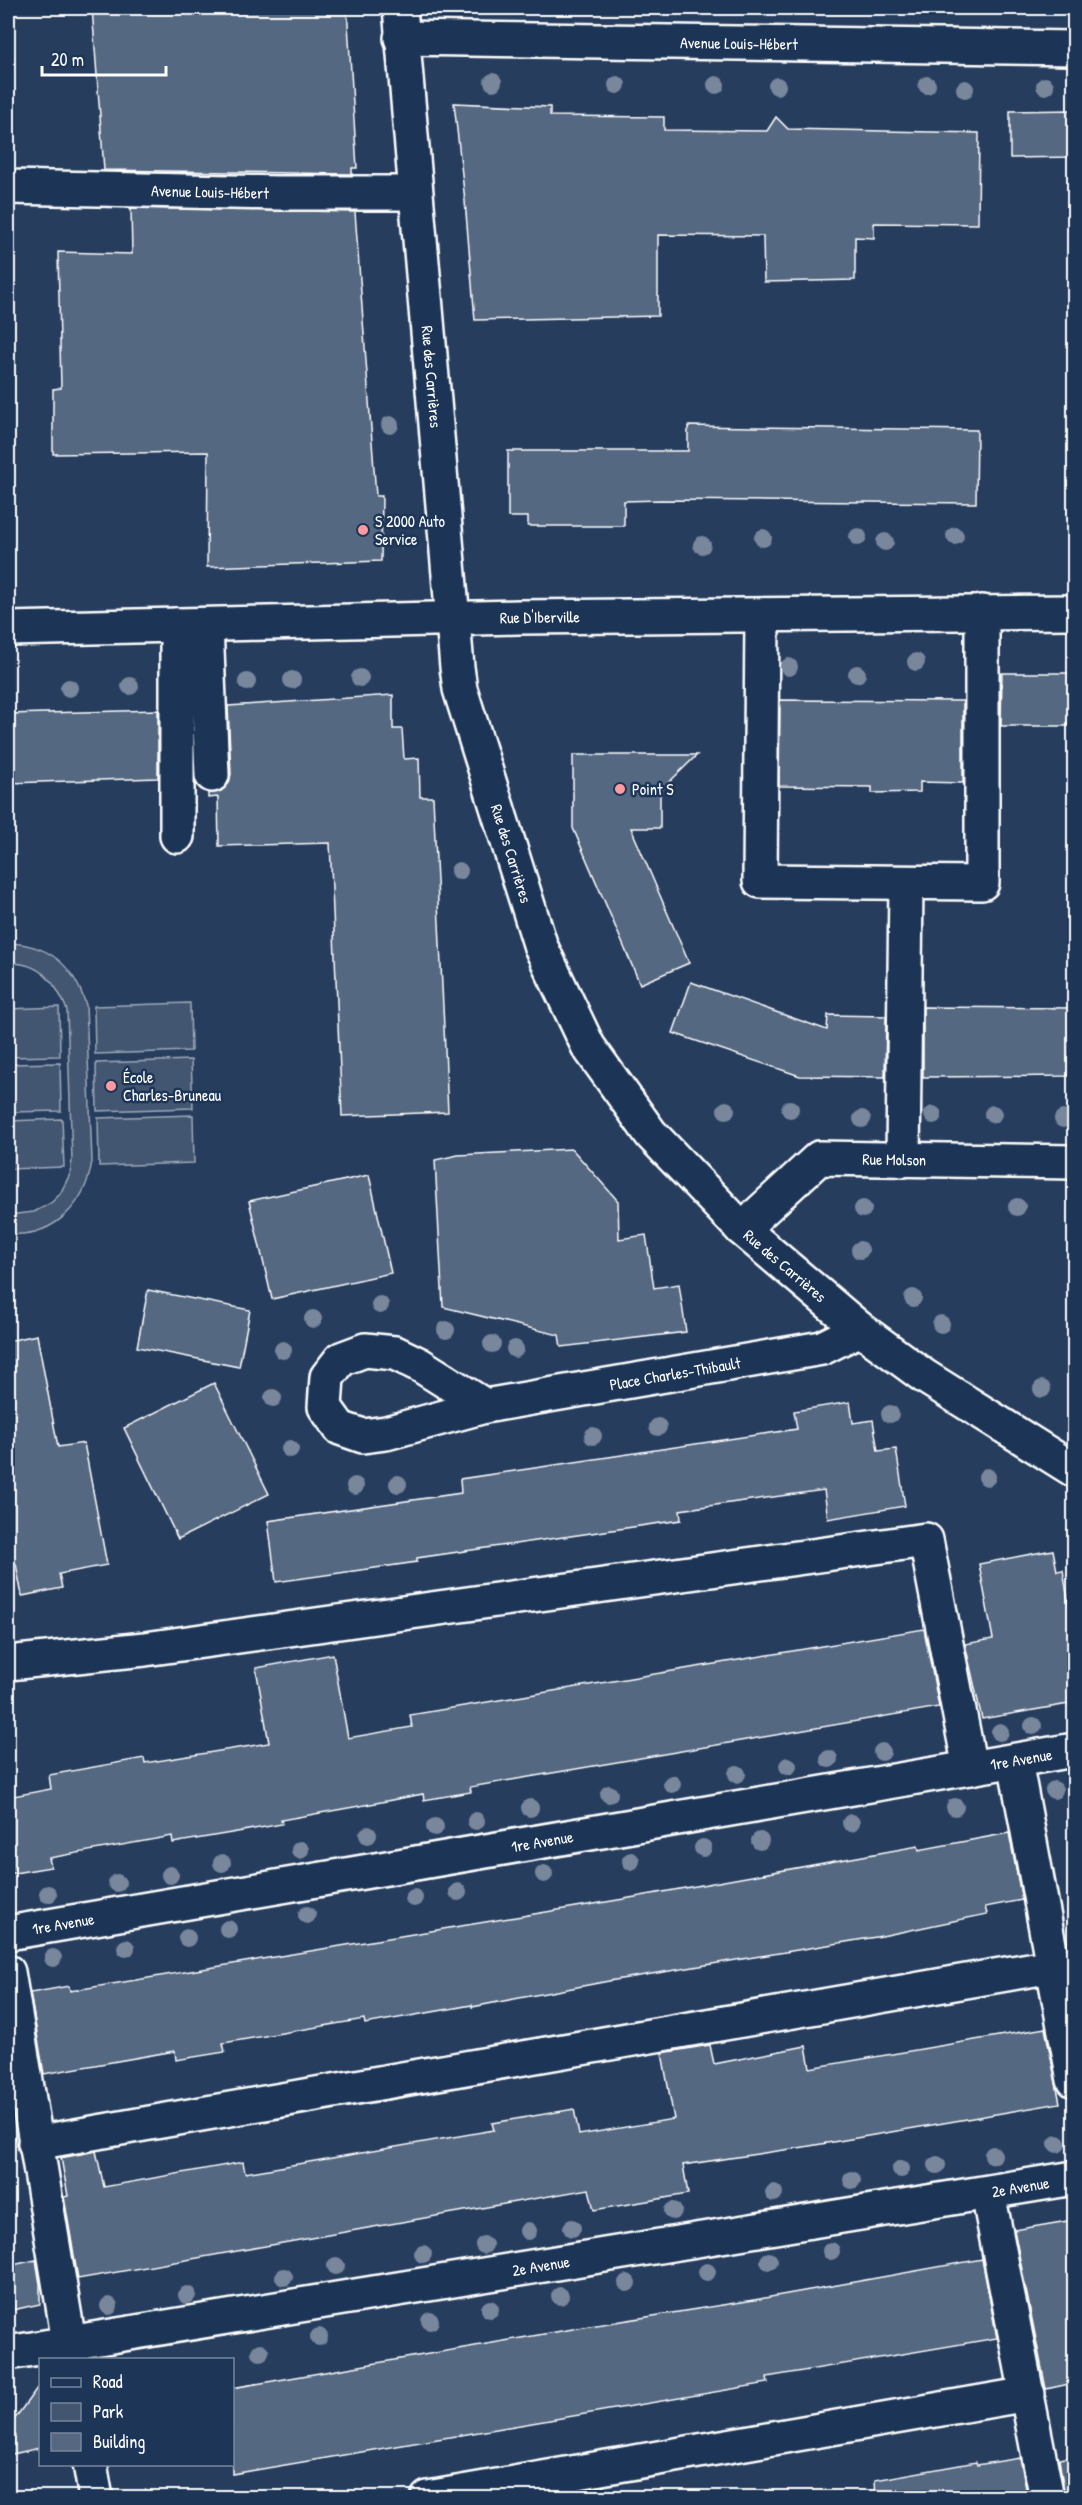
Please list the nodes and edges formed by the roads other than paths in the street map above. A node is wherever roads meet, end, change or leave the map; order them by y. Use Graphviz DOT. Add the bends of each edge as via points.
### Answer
graph roads {
  1 [pos="400,23"];
  2 [pos="1074,48"];
  3 [pos="8,187"];
  4 [pos="415,192"];
  5 [pos="982,612"];
  6 [pos="1074,612"];
  7 [pos="762,615"];
  8 [pos="453,619"];
  9 [pos="191,625"];
  10 [pos="8,629"];
  11 [pos="212,775"];
  12 [pos="177,836"];
  13 [pos="906,883"];
  14 [pos="903,1160"];
  15 [pos="1074,1162"];
  16 [pos="742,1229"];
  17 [pos="860,1329"];
  18 [pos="485,1406"];
  19 [pos="1074,1470"];
  20 [pos="8,1663"];
  21 [pos="1074,1750"];
  22 [pos="1015,1761"];
  23 [pos="969,1768"];
  24 [pos="8,1933"];
  25 [pos="1052,1966"];
  26 [pos="8,1972"];
  27 [pos="1074,2080"];
  28 [pos="35,2143"];
  29 [pos="1074,2178"];
  30 [pos="988,2193"];
  31 [pos="71,2351"];
  32 [pos="8,2353"];
  33 [pos="1028,2394"];
  34 [pos="90,2466"];
  35 [pos="96,2498"];
  36 [pos="428,2498"];
  37 [pos="1047,2498"];
  1 -- 2 [label="street, Avenue Louis-Hébert"];
  1 -- 4 [label="street, Rue des Carrières"];
  3 -- 4 [label="street, Avenue Louis-Hébert" via="277,194"];
  4 -- 8 [label="street, Rue des Carrières"];
  5 -- 6 [label="street, Rue D'Iberville"];
  5 -- 7 [label="street, Rue D'Iberville"];
  5 -- 13 [label="street" via="982,883"];
  7 -- 8 [label="street, Rue D'Iberville"];
  7 -- 13 [label="street" via="760,881"];
  8 -- 9 [label="street, Rue D'Iberville"];
  8 -- 16 [label="street, Rue des Carrières" via="460,689 541,947 588,1046 651,1134"];
  9 -- 10 [label="street, Rue D'Iberville"];
  9 -- 11 [label="street"];
  9 -- 12 [label="street"];
  13 -- 14 [label="street"];
  14 -- 15 [label="street, Rue Molson"];
  14 -- 16 [label="street, Rue Molson" via="819,1158"];
  16 -- 17 [label="street, Rue des Carrières"];
  17 -- 18 [label="street, Place Charles-Thibault" via="822,1348"];
  17 -- 19 [label="street, Rue des Carrières" via="924,1376"];
  20 -- 23 [label="street" via="145,1649 926,1540"];
  21 -- 22 [label="street, 1re Avenue"];
  22 -- 23 [label="street, 1re Avenue"];
  22 -- 25 [label="street"];
  23 -- 24 [label="street, 1re Avenue"];
  25 -- 27 [label="street"];
  25 -- 28 [label="street"];
  26 -- 28 [label="street"];
  28 -- 31 [label="street"];
  29 -- 30 [label="street, 2e Avenue"];
  30 -- 31 [label="street, 2e Avenue"];
  30 -- 33 [label="street"];
  31 -- 32 [label="street, 2e Avenue"];
  33 -- 36 [label="street"];
  33 -- 37 [label="street"];
  34 -- 35 [label="street"];
}
